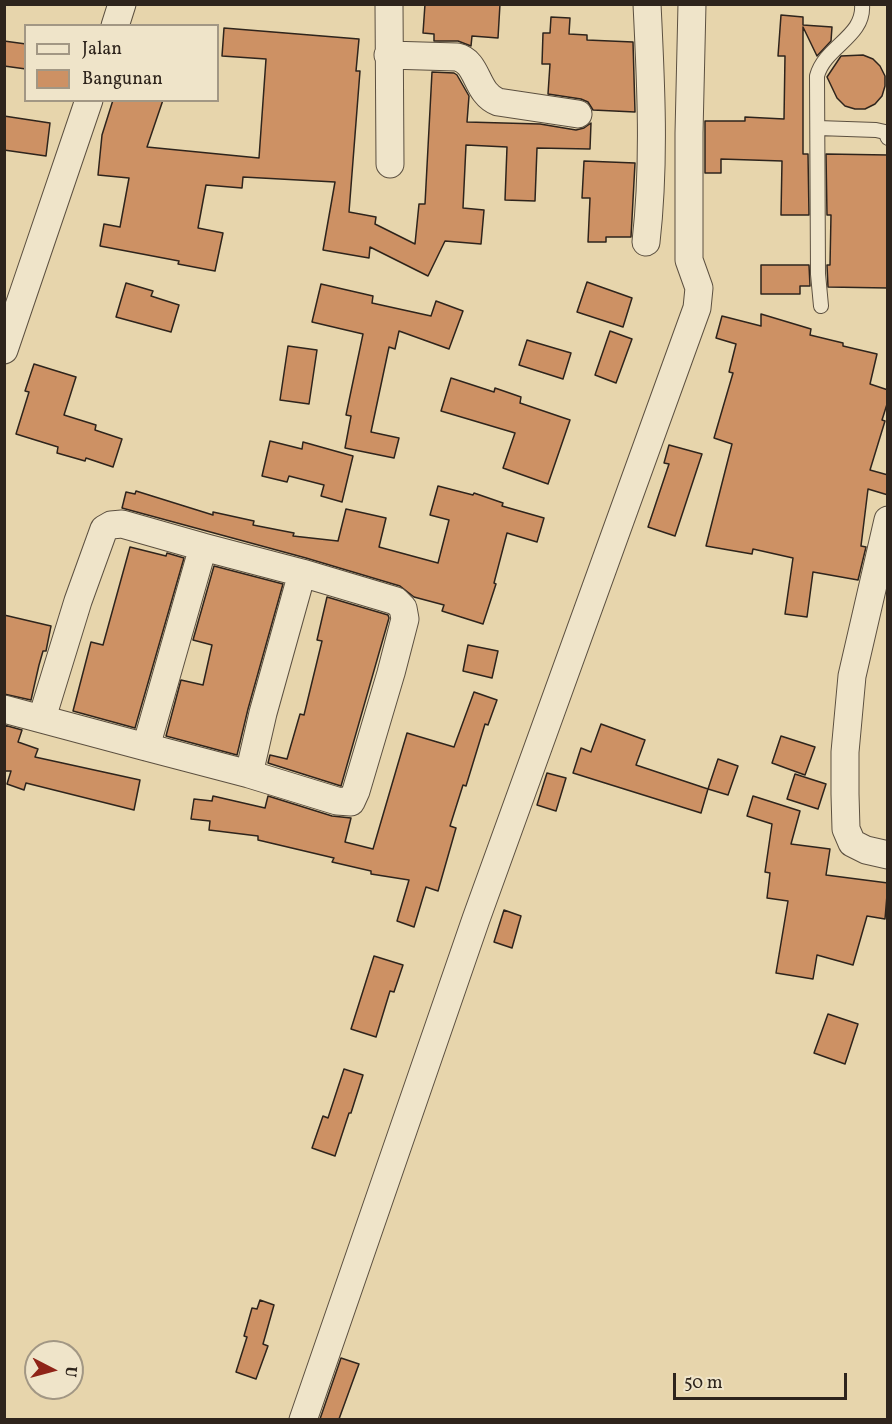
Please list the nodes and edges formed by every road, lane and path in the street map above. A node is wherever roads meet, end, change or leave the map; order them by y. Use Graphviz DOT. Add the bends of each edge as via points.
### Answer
graph roads {
  1 [pos="122,4"];
  2 [pos="389,4"];
  3 [pos="647,4"];
  4 [pos="692,4"];
  5 [pos="862,4"];
  6 [pos="116,24"];
  7 [pos="388,55"];
  8 [pos="88,102"];
  9 [pos="578,114"];
  10 [pos="818,128"];
  11 [pos="888,138"];
  12 [pos="390,164"];
  13 [pos="646,242"];
  14 [pos="821,306"];
  15 [pos="4,350"];
  16 [pos="888,520"];
  17 [pos="203,547"];
  18 [pos="302,573"];
  19 [pos="4,709"];
  20 [pos="42,718"];
  21 [pos="146,747"];
  22 [pos="249,774"];
  23 [pos="888,855"];
  24 [pos="303,1419"];
  1 -- 6 [label="street"];
  2 -- 7 [label="street"];
  3 -- 13 [label="street" via="651,156"];
  4 -- 24 [label="street" via="689,260 699,288 697,308 476,919"];
  5 -- 10 [label="lane" via="860,24 820,66"];
  7 -- 9 [label="street" via="465,59 485,94 498,102"];
  7 -- 12 [label="street"];
  8 -- 15 [label="street"];
  10 -- 11 [label="lane" via="876,130 885,132"];
  10 -- 14 [label="lane"];
  16 -- 23 [label="street" via="852,676 845,794 846,829 852,843"];
  17 -- 18 [label="street"];
  17 -- 20 [label="street" via="122,524 104,529"];
  17 -- 21 [label="street"];
  18 -- 22 [label="street"];
  18 -- 22 [label="street" via="396,601 403,608 405,619 391,673 351,802"];
  19 -- 20 [label="street"];
  20 -- 21 [label="street"];
  21 -- 22 [label="street"];
}
